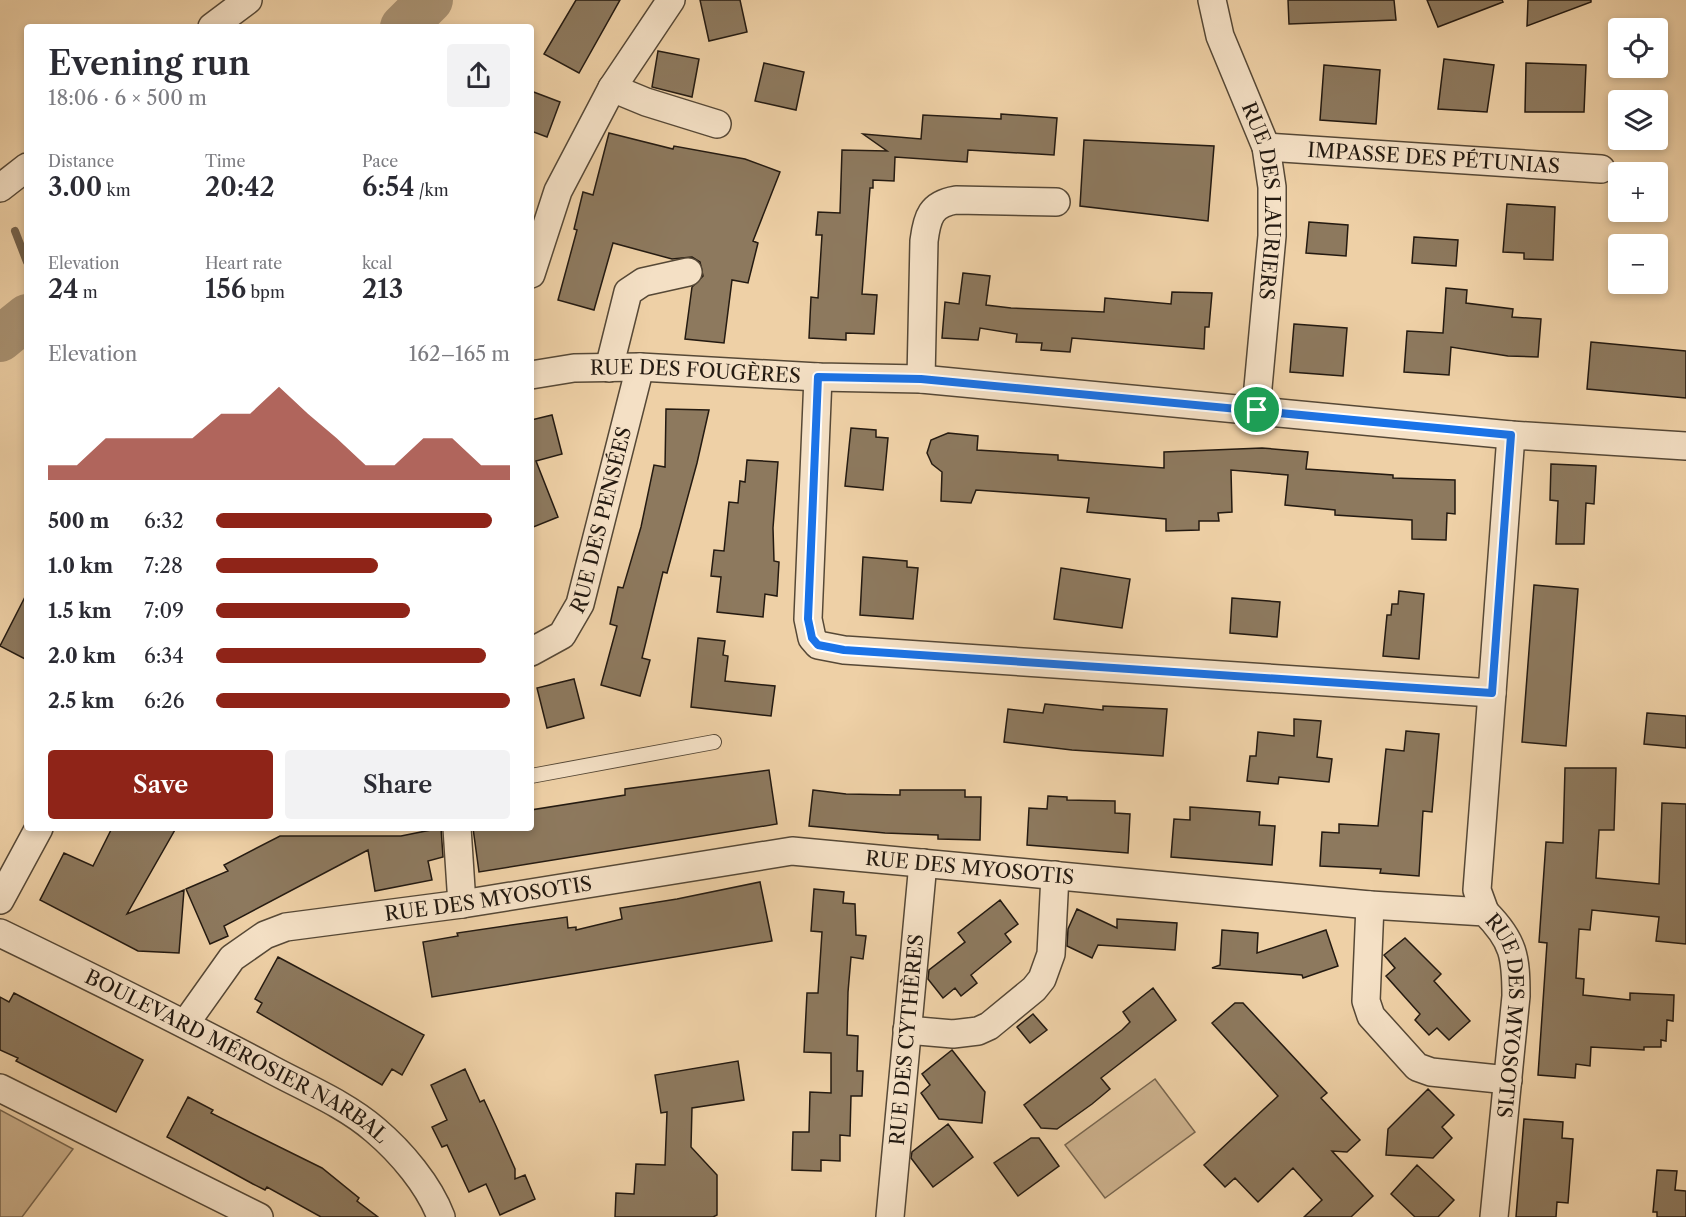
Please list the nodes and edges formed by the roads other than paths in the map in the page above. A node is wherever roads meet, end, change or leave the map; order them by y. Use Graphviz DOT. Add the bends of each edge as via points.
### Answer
graph roads {
  1 [pos="248,0"];
  2 [pos="671,0"];
  3 [pos="1212,0"];
  4 [pos="216,24"];
  5 [pos="612,88"];
  6 [pos="717,124"];
  7 [pos="1266,147"];
  8 [pos="24,169"];
  9 [pos="1601,169"];
  10 [pos="0,188"];
  11 [pos="1056,202"];
  12 [pos="534,265"];
  13 [pos="688,272"];
  14 [pos="640,367"];
  15 [pos="609,368"];
  16 [pos="534,375"];
  17 [pos="818,377"];
  18 [pos="921,379"];
  19 [pos="1257,410"];
  20 [pos="1511,435"];
  21 [pos="1686,446"];
  22 [pos="534,650"];
  23 [pos="1492,693"];
  24 [pos="714,742"];
  25 [pos="534,775"];
  26 [pos="37,831"];
  27 [pos="457,831"];
  28 [pos="923,863"];
  29 [pos="1055,875"];
  30 [pos="0,900"];
  31 [pos="462,904"];
  32 [pos="1370,905"];
  33 [pos="1485,912"];
  34 [pos="0,933"];
  35 [pos="185,1024"];
  36 [pos="907,1030"];
  37 [pos="1508,1080"];
  38 [pos="0,1088"];
  39 [pos="259,1217"];
  40 [pos="441,1217"];
  41 [pos="890,1217"];
  42 [pos="1494,1217"];
  1 -- 4 [label="street"];
  2 -- 5 [label="street"];
  3 -- 7 [label="street, RUE DES LAURIERS" via="1220,36"];
  5 -- 6 [label="street"];
  5 -- 12 [label="street" via="558,191"];
  7 -- 9 [label="street, IMPASSE DES PÉTUNIAS"];
  7 -- 19 [label="street, RUE DES LAURIERS" via="1272,187 1272,236"];
  8 -- 10 [label="street"];
  11 -- 18 [label="street" via="956,200 931,209 924,241"];
  13 -- 15 [label="street" via="643,282 628,292"];
  14 -- 15 [label="street, RUE DES FOUGÈRES"];
  14 -- 17 [label="street, RUE DES FOUGÈRES"];
  14 -- 22 [label="street, RUE DES PENSÉES" via="580,604 562,636"];
  15 -- 16 [label="street, RUE DES FOUGÈRES" via="574,368"];
  17 -- 18 [label="street, RUE DES FOUGÈRES"];
  17 -- 23 [label="street" via="808,619 812,638 818,645 844,650"];
  18 -- 19 [label="street, RUE DES FOUGÈRES"];
  19 -- 20 [label="street, RUE DES FOUGÈRES"];
  20 -- 21 [label="street, RUE DES FOUGÈRES"];
  20 -- 23 [label="street"];
  23 -- 33 [label="street" via="1477,890"];
  24 -- 25 [label="lane"];
  26 -- 30 [label="street"];
  27 -- 31 [label="street"];
  28 -- 29 [label="street, RUE DES MYOSOTIS"];
  28 -- 31 [label="street, RUE DES MYOSOTIS" via="792,851"];
  28 -- 36 [label="street, RUE DES CYTHÈRES"];
  29 -- 32 [label="street, RUE DES MYOSOTIS"];
  29 -- 36 [label="street" via="1051,954 1034,989 978,1031 953,1034"];
  31 -- 35 [label="street, RUE DES MYOSOTIS" via="286,927 265,935 232,958"];
  32 -- 33 [label="street, RUE DES MYOSOTIS"];
  32 -- 37 [label="street" via="1366,1001 1371,1016 1417,1067"];
  33 -- 37 [label="street, RUE DES MYOSOTIS" via="1506,934 1514,952 1516,996"];
  34 -- 35 [label="street, BOULEVARD MÉROSIER NARBAL"];
  35 -- 40 [label="street, BOULEVARD MÉROSIER NARBAL" via="346,1109 374,1129 418,1179"];
  36 -- 41 [label="street, RUE DES CYTHÈRES"];
  37 -- 42 [label="street, RUE DES MYOSOTIS"];
  38 -- 39 [label="street"];
}
